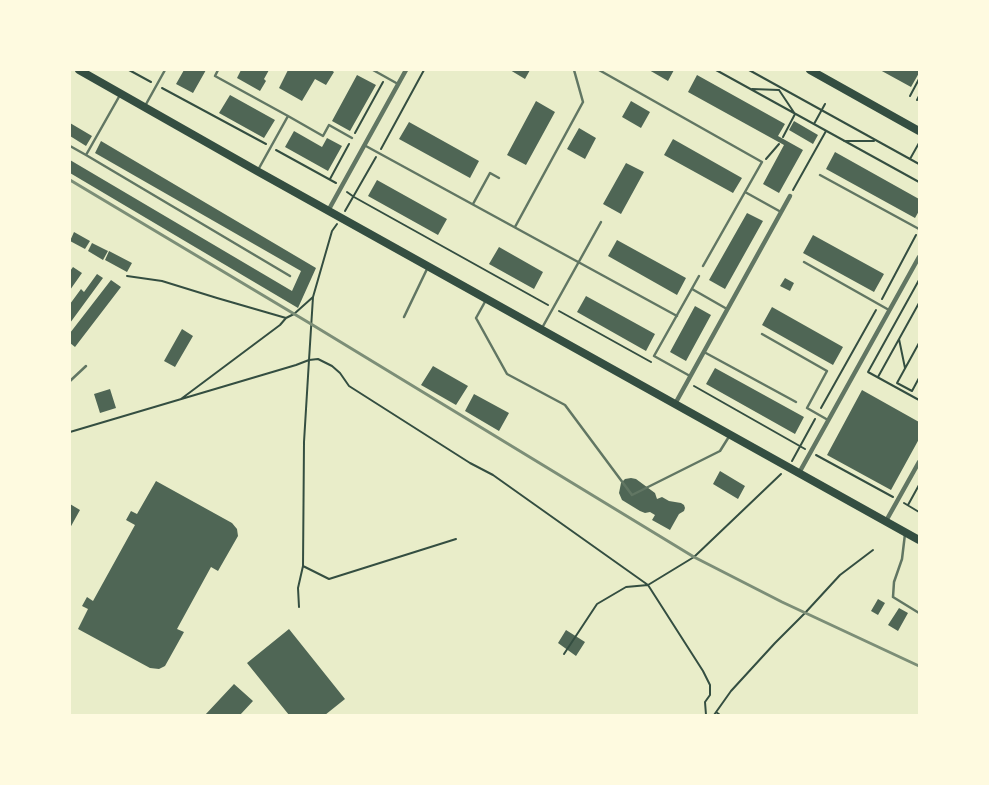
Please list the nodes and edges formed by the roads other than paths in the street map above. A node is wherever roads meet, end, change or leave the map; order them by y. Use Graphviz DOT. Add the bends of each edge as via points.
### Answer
graph roads {
  1 [pos="79,70"];
  2 [pos="165,70"];
  3 [pos="218,70"];
  4 [pos="373,70"];
  5 [pos="406,70"];
  6 [pos="574,70"];
  7 [pos="599,70"];
  8 [pos="810,70"];
  9 [pos="398,84"];
  10 [pos="121,94"];
  11 [pos="145,107"];
  12 [pos="288,116"];
  13 [pos="919,131"];
  14 [pos="352,138"];
  15 [pos="70,146"];
  16 [pos="364,146"];
  17 [pos="86,156"];
  18 [pos="257,171"];
  19 [pos="820,175"];
  20 [pos="499,178"];
  21 [pos="745,192"];
  22 [pos="790,196"];
  23 [pos="473,204"];
  24 [pos="328,211"];
  25 [pos="781,212"];
  26 [pos="601,222"];
  27 [pos="515,228"];
  28 [pos="919,230"];
  29 [pos="919,257"];
  30 [pos="579,262"];
  31 [pos="804,262"];
  32 [pos="429,266"];
  33 [pos="703,266"];
  34 [pos="290,276"];
  35 [pos="699,276"];
  36 [pos="692,289"];
  37 [pos="486,299"];
  38 [pos="727,309"];
  39 [pos="890,310"];
  40 [pos="677,316"];
  41 [pos="404,317"];
  42 [pos="541,329"];
  43 [pos="762,334"];
  44 [pos="704,352"];
  45 [pos="86,366"];
  46 [pos="690,376"];
  47 [pos="70,381"];
  48 [pos="796,402"];
  49 [pos="675,404"];
  50 [pos="828,420"];
  51 [pos="730,434"];
  52 [pos="919,462"];
  53 [pos="917,469"];
  54 [pos="799,473"];
  55 [pos="886,521"];
  56 [pos="905,532"];
  57 [pos="919,540"];
  58 [pos="919,613"];
  1 -- 10 [label="main road"];
  2 -- 11 [label="lane"];
  3 -- 12 [label="lane" via="215,76"];
  4 -- 9 [label="lane"];
  5 -- 9 [label="street"];
  6 -- 27 [label="lane" via="583,102"];
  7 -- 21 [label="lane" via="762,162"];
  8 -- 13 [label="main road"];
  9 -- 16 [label="street"];
  10 -- 11 [label="main road"];
  10 -- 17 [label="lane"];
  11 -- 18 [label="main road"];
  12 -- 14 [label="lane" via="323,136 329,125"];
  12 -- 18 [label="lane"];
  15 -- 17 [label="lane"];
  16 -- 23 [label="lane"];
  16 -- 24 [label="street"];
  17 -- 34 [label="lane"];
  18 -- 24 [label="main road"];
  19 -- 28 [label="lane"];
  20 -- 23 [label="lane" via="490,173"];
  21 -- 25 [label="lane"];
  21 -- 33 [label="lane"];
  22 -- 25 [label="street"];
  23 -- 27 [label="lane"];
  24 -- 32 [label="main road"];
  25 -- 38 [label="street"];
  26 -- 30 [label="lane"];
  27 -- 30 [label="lane"];
  29 -- 39 [label="street"];
  30 -- 40 [label="lane"];
  30 -- 42 [label="lane"];
  31 -- 39 [label="lane"];
  32 -- 37 [label="main road"];
  32 -- 41 [label="lane"];
  35 -- 36 [label="lane"];
  36 -- 38 [label="lane"];
  36 -- 40 [label="lane"];
  37 -- 42 [label="main road"];
  37 -- 51 [label="lane" via="476,318 507,374 565,405 632,495 720,451"];
  38 -- 44 [label="street"];
  39 -- 50 [label="street"];
  40 -- 46 [label="lane" via="654,356"];
  42 -- 49 [label="main road"];
  43 -- 50 [label="lane" via="827,371 806,408"];
  44 -- 46 [label="street"];
  44 -- 48 [label="lane"];
  45 -- 47 [label="lane"];
  46 -- 49 [label="street"];
  49 -- 51 [label="main road"];
  50 -- 54 [label="street"];
  51 -- 54 [label="main road"];
  52 -- 53 [label="street"];
  53 -- 55 [label="street"];
  54 -- 55 [label="main road"];
  55 -- 56 [label="main road"];
  56 -- 57 [label="main road"];
  56 -- 58 [label="lane" via="893,597"];
}
